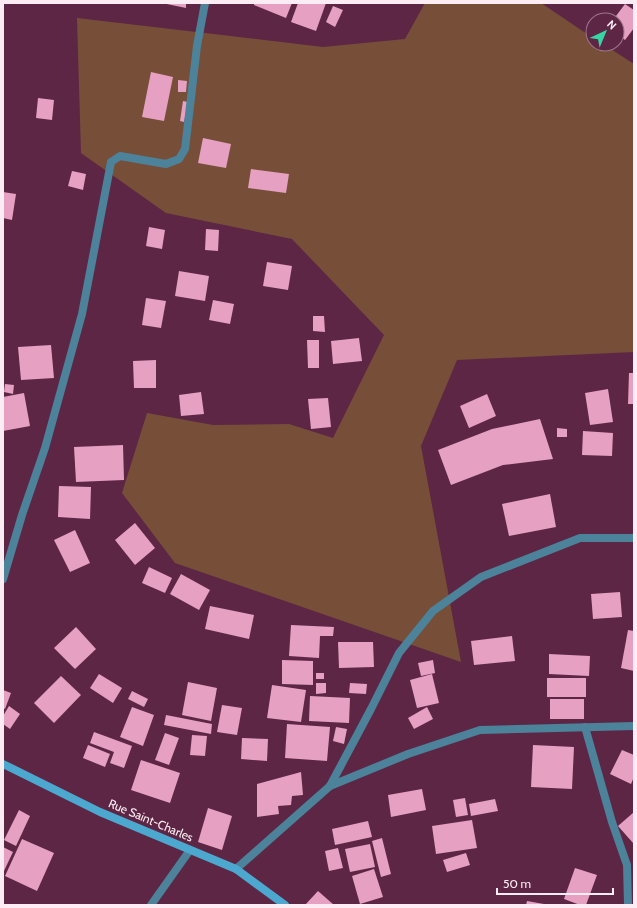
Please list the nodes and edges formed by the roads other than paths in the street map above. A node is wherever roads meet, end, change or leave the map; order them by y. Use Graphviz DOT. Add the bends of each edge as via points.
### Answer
graph roads {
  1 [pos="205,3"];
  2 [pos="634,538"];
  3 [pos="3,579"];
  4 [pos="634,726"];
  5 [pos="585,727"];
  6 [pos="3,764"];
  7 [pos="330,786"];
  8 [pos="190,850"];
  9 [pos="236,869"];
  10 [pos="151,905"];
  11 [pos="285,905"];
  12 [pos="628,905"];
  1 -- 3 [label="street" via="197,46 185,149 179,159 166,164 120,156 111,162 82,314 45,448"];
  2 -- 7 [label="street" via="580,538 481,577 433,611 399,653"];
  4 -- 5 [label="street"];
  5 -- 7 [label="street" via="480,730 408,754"];
  5 -- 12 [label="street" via="627,866"];
  6 -- 8 [label="street, Rue Saint-Charles" via="100,812"];
  7 -- 9 [label="street"];
  8 -- 9 [label="street, Rue Saint-Charles"];
  8 -- 10 [label="street"];
  9 -- 11 [label="street, Rue Saint-Charles"];
}
